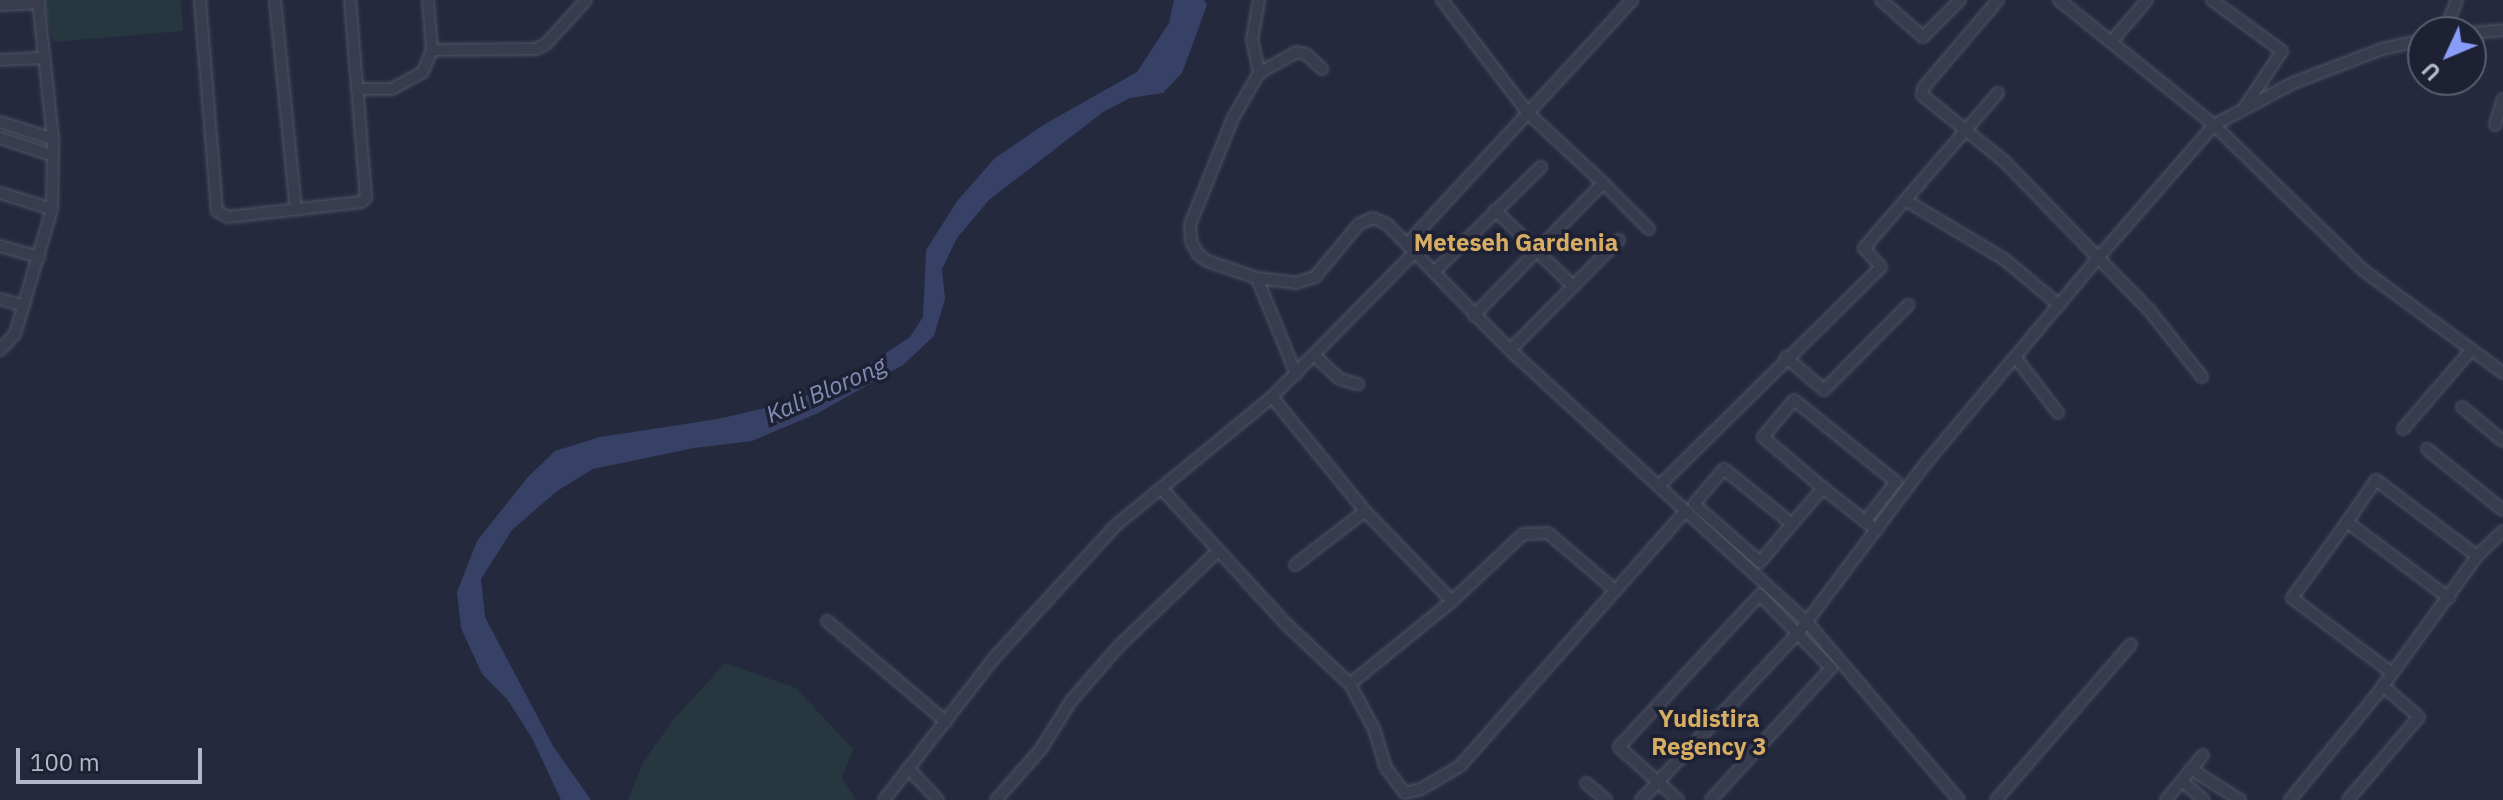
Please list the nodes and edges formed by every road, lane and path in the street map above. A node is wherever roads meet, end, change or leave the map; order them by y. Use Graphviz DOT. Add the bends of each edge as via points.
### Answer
graph roads {
  1 [pos="200,0"];
  2 [pos="275,0"];
  3 [pos="350,0"];
  4 [pos="428,0"];
  5 [pos="586,0"];
  6 [pos="1259,0"];
  7 [pos="1442,0"];
  8 [pos="1632,0"];
  9 [pos="1881,0"];
  10 [pos="1960,0"];
  11 [pos="1998,0"];
  12 [pos="2059,0"];
  13 [pos="2147,0"];
  14 [pos="2212,0"];
  15 [pos="38,2"];
  16 [pos="0,5"];
  17 [pos="2111,42"];
  18 [pos="2407,44"];
  19 [pos="432,50"];
  20 [pos="42,58"];
  21 [pos="0,60"];
  22 [pos="1322,69"];
  23 [pos="1259,73"];
  24 [pos="357,89"];
  25 [pos="1998,93"];
  26 [pos="2503,99"];
  27 [pos="2243,110"];
  28 [pos="1528,113"];
  29 [pos="0,122"];
  30 [pos="2214,125"];
  31 [pos="2495,125"];
  32 [pos="1966,128"];
  33 [pos="0,138"];
  34 [pos="53,139"];
  35 [pos="51,155"];
  36 [pos="1541,167"];
  37 [pos="1603,183"];
  38 [pos="0,193"];
  39 [pos="1907,201"];
  40 [pos="52,209"];
  41 [pos="296,210"];
  42 [pos="1495,210"];
  43 [pos="1649,229"];
  44 [pos="1619,240"];
  45 [pos="0,246"];
  46 [pos="1410,249"];
  47 [pos="1535,250"];
  48 [pos="39,257"];
  49 [pos="2098,258"];
  50 [pos="1434,272"];
  51 [pos="1257,278"];
  52 [pos="1573,286"];
  53 [pos="0,299"];
  54 [pos="1908,305"];
  55 [pos="2059,305"];
  56 [pos="24,306"];
  57 [pos="1474,315"];
  58 [pos="0,350"];
  59 [pos="1510,350"];
  60 [pos="2471,350"];
  61 [pos="1315,356"];
  62 [pos="1786,357"];
  63 [pos="2016,358"];
  64 [pos="2501,366"];
  65 [pos="1296,374"];
  66 [pos="2202,377"];
  67 [pos="1358,384"];
  68 [pos="1272,397"];
  69 [pos="2462,407"];
  70 [pos="2058,413"];
  71 [pos="2403,429"];
  72 [pos="2503,441"];
  73 [pos="2427,449"];
  74 [pos="1659,486"];
  75 [pos="1161,488"];
  76 [pos="1823,488"];
  77 [pos="2503,510"];
  78 [pos="1365,511"];
  79 [pos="1686,511"];
  80 [pos="1865,521"];
  81 [pos="2347,522"];
  82 [pos="1792,524"];
  83 [pos="1877,530"];
  84 [pos="2503,531"];
  85 [pos="1217,552"];
  86 [pos="2477,556"];
  87 [pos="1295,565"];
  88 [pos="1616,591"];
  89 [pos="2449,598"];
  90 [pos="1452,601"];
  91 [pos="827,621"];
  92 [pos="1806,621"];
  93 [pos="1797,630"];
  94 [pos="2131,644"];
  95 [pos="2392,673"];
  96 [pos="1350,684"];
  97 [pos="2383,686"];
  98 [pos="946,722"];
  99 [pos="2203,755"];
  100 [pos="908,768"];
  101 [pos="2191,769"];
  102 [pos="2182,781"];
  103 [pos="1657,782"];
  104 [pos="1586,783"];
  105 [pos="884,800"];
  106 [pos="938,800"];
  107 [pos="996,800"];
  108 [pos="1606,800"];
  109 [pos="1641,800"];
  110 [pos="1678,800"];
  111 [pos="1711,800"];
  112 [pos="1959,800"];
  113 [pos="1996,800"];
  114 [pos="2166,800"];
  115 [pos="2204,800"];
  116 [pos="2240,800"];
  117 [pos="2290,800"];
  118 [pos="2348,800"];
  1 -- 41 [label="street" via="217,211 228,217"];
  2 -- 41 [label="street"];
  3 -- 24 [label="street"];
  4 -- 19 [label="street"];
  5 -- 19 [label="street" via="536,49"];
  6 -- 23 [label="street" via="1252,39"];
  7 -- 28 [label="street"];
  8 -- 28 [label="street"];
  9 -- 10 [label="street" via="1923,37"];
  11 -- 32 [label="street" via="1922,91"];
  12 -- 17 [label="street"];
  13 -- 17 [label="street"];
  14 -- 27 [label="street" via="2282,51"];
  15 -- 16 [label="street"];
  15 -- 20 [label="street"];
  17 -- 30 [label="street"];
  18 -- 27 [label="street" via="2293,83"];
  19 -- 24 [label="street" via="423,72 405,85"];
  20 -- 21 [label="street"];
  20 -- 34 [label="street"];
  22 -- 23 [label="street" via="1297,52"];
  23 -- 51 [label="street" via="1233,118 1190,225 1191,241 1207,261"];
  24 -- 41 [label="street" via="366,198"];
  25 -- 32 [label="street"];
  26 -- 31 [label="street"];
  27 -- 30 [label="street"];
  28 -- 37 [label="street"];
  28 -- 46 [label="street"];
  29 -- 34 [label="street"];
  30 -- 49 [label="street"];
  30 -- 60 [label="street" via="2363,270"];
  32 -- 39 [label="street"];
  32 -- 49 [label="street"];
  33 -- 35 [label="street"];
  34 -- 35 [label="street"];
  35 -- 40 [label="street"];
  36 -- 42 [label="street"];
  37 -- 43 [label="street"];
  37 -- 47 [label="street"];
  38 -- 40 [label="street"];
  39 -- 55 [label="street" via="2004,259"];
  39 -- 62 [label="street" via="1864,248 1881,267"];
  40 -- 48 [label="street"];
  42 -- 47 [label="street"];
  42 -- 50 [label="street"];
  44 -- 52 [label="street"];
  45 -- 48 [label="street"];
  46 -- 50 [label="street"];
  46 -- 51 [label="street" via="1387,224 1373,218 1359,224 1315,277 1296,283"];
  46 -- 61 [label="street"];
  47 -- 52 [label="street"];
  47 -- 57 [label="street"];
  48 -- 56 [label="street"];
  49 -- 55 [label="street"];
  49 -- 66 [label="street" via="2150,311"];
  50 -- 57 [label="street"];
  51 -- 65 [label="street"];
  52 -- 59 [label="street"];
  53 -- 56 [label="street"];
  54 -- 62 [label="street" via="1824,390"];
  55 -- 63 [label="street"];
  56 -- 58 [label="street" via="15,334"];
  57 -- 59 [label="street"];
  59 -- 74 [label="street"];
  60 -- 64 [label="street"];
  60 -- 71 [label="street"];
  61 -- 65 [label="street"];
  61 -- 67 [label="street" via="1340,379"];
  62 -- 74 [label="street"];
  63 -- 70 [label="street"];
  63 -- 83 [label="street" via="1926,463"];
  65 -- 68 [label="street"];
  68 -- 75 [label="street"];
  68 -- 78 [label="street"];
  69 -- 72 [label="street"];
  73 -- 77 [label="street"];
  74 -- 79 [label="street"];
  75 -- 85 [label="street"];
  75 -- 98 [label="street" via="1115,526 995,657"];
  76 -- 80 [label="street"];
  76 -- 80 [label="street" via="1763,437 1794,400 1896,482"];
  76 -- 82 [label="street"];
  78 -- 87 [label="street"];
  78 -- 90 [label="street"];
  79 -- 88 [label="street"];
  79 -- 92 [label="street"];
  80 -- 83 [label="street"];
  81 -- 86 [label="street" via="2376,480"];
  81 -- 89 [label="street"];
  81 -- 95 [label="street" via="2288,603"];
  82 -- 82 [label="street" via="1760,562 1694,504 1724,469"];
  83 -- 92 [label="street"];
  84 -- 86 [label="street"];
  85 -- 96 [label="street"];
  85 -- 107 [label="street" via="1100,668"];
  86 -- 89 [label="street"];
  88 -- 90 [label="street" via="1548,533 1536,531 1523,534"];
  88 -- 96 [label="street" via="1460,766 1421,789 1399,789"];
  89 -- 95 [label="street"];
  90 -- 96 [label="street"];
  91 -- 98 [label="street"];
  92 -- 93 [label="street"];
  92 -- 112 [label="street"];
  93 -- 103 [label="street"];
  93 -- 103 [label="street" via="1760,595 1619,747"];
  93 -- 111 [label="street" via="1831,668"];
  94 -- 113 [label="street"];
  95 -- 97 [label="street"];
  97 -- 117 [label="street"];
  97 -- 118 [label="street" via="2419,717"];
  98 -- 100 [label="street"];
  99 -- 101 [label="street"];
  100 -- 105 [label="street"];
  100 -- 106 [label="street"];
  101 -- 102 [label="street"];
  101 -- 116 [label="street"];
  102 -- 114 [label="street"];
  102 -- 115 [label="street"];
  103 -- 109 [label="street"];
  103 -- 110 [label="street"];
  104 -- 108 [label="street"];
}
